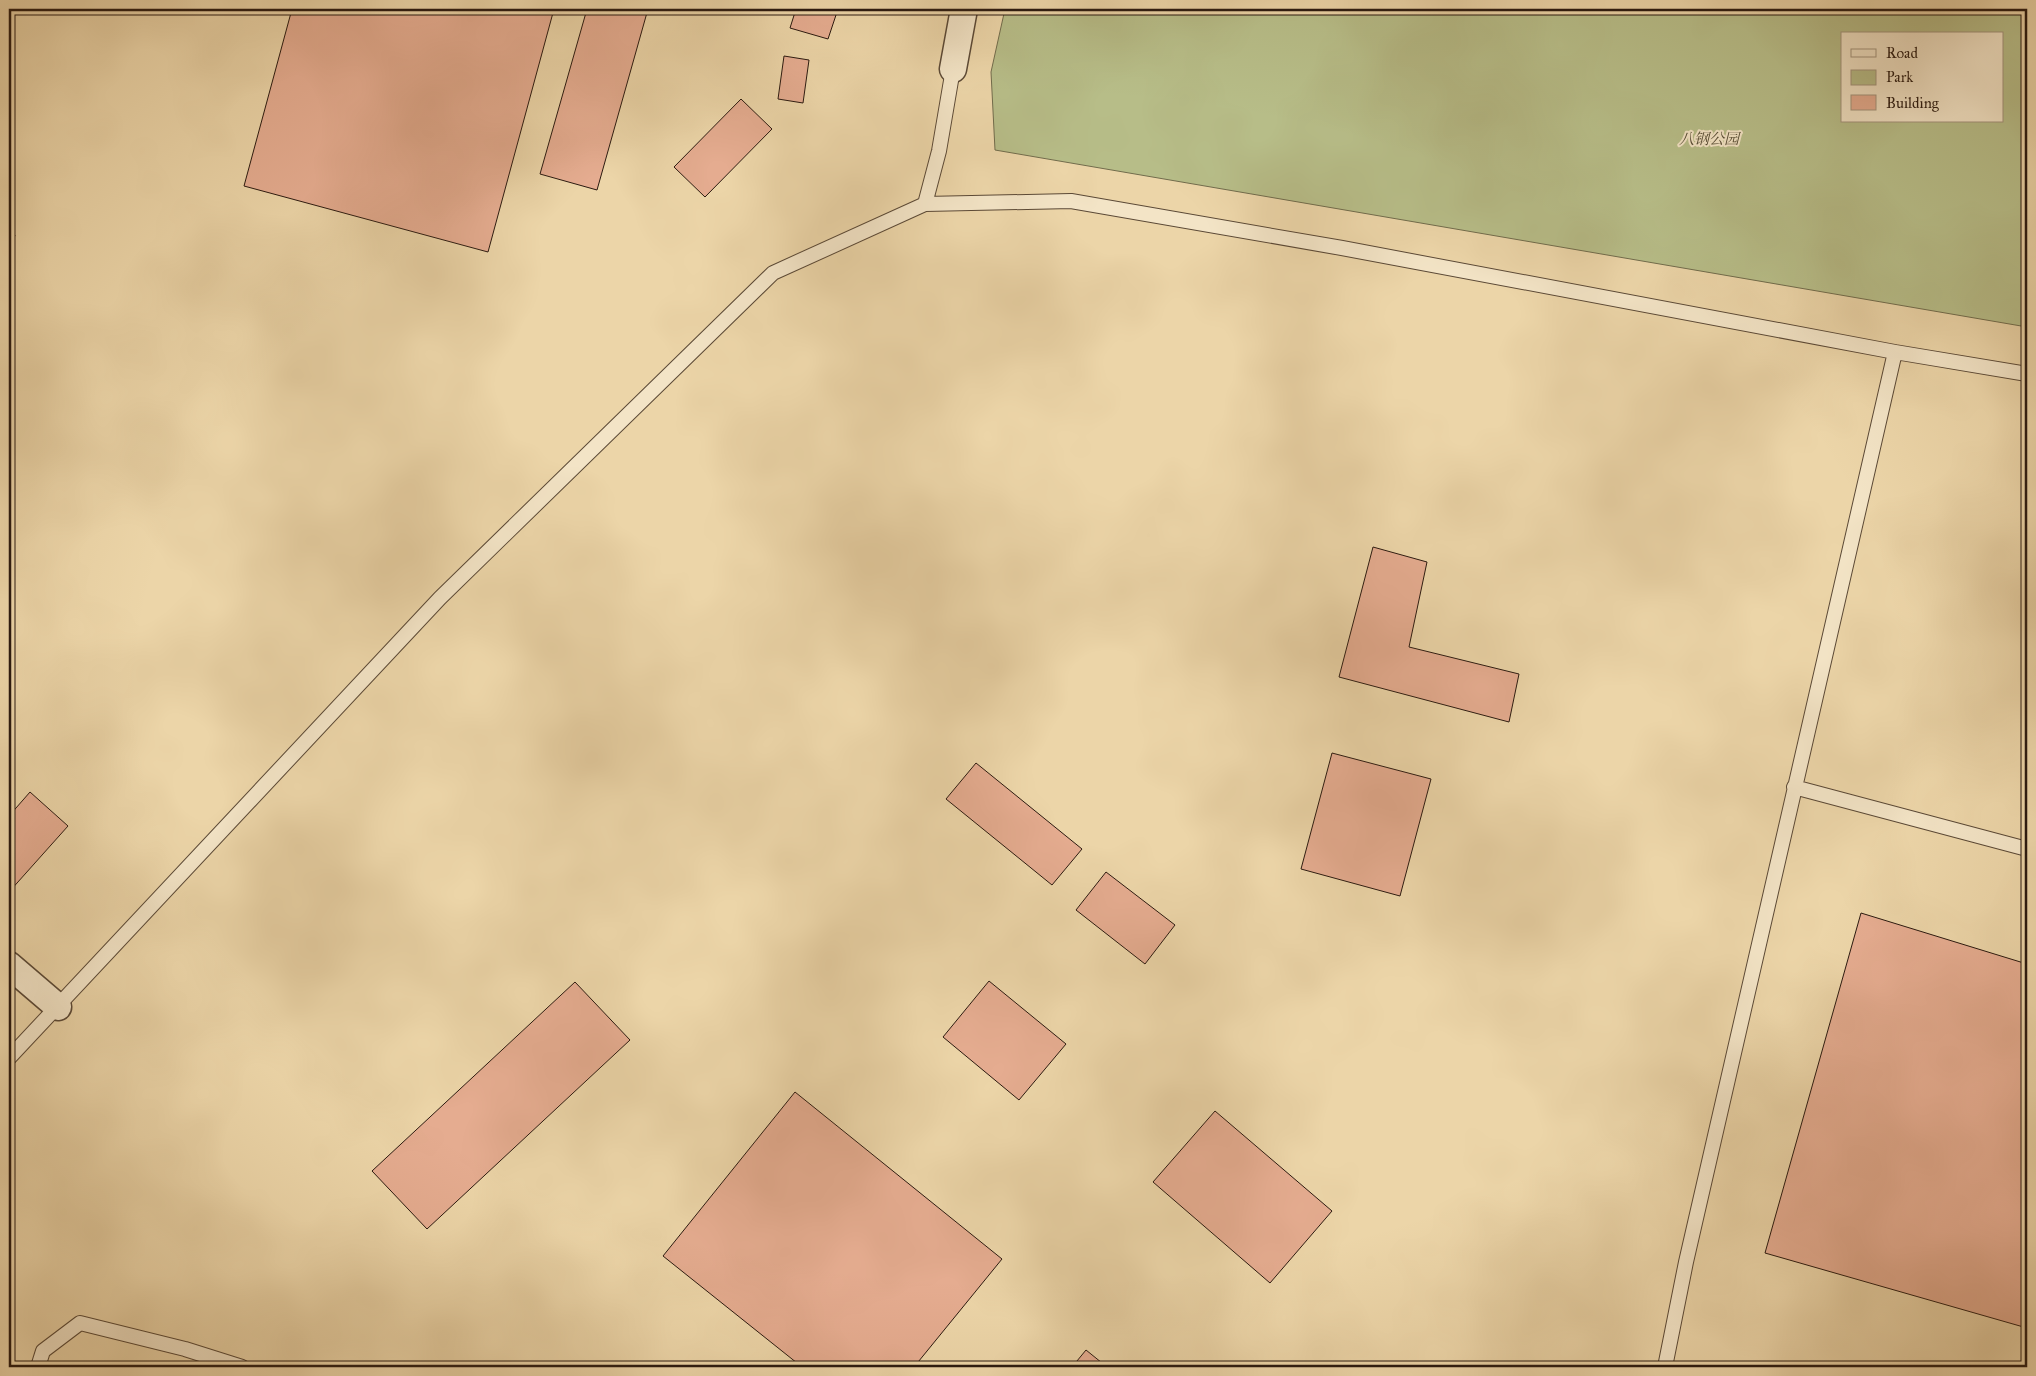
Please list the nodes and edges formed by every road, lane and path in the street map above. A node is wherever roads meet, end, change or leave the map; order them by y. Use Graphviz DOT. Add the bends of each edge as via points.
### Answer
graph roads {
  1 [pos="964,9"];
  2 [pos="953,69"];
  3 [pos="925,204"];
  4 [pos="1895,352"];
  5 [pos="2027,374"];
  6 [pos="1794,787"];
  7 [pos="2027,849"];
  8 [pos="9,965"];
  9 [pos="58,1007"];
  10 [pos="9,1058"];
  11 [pos="38,1367"];
  12 [pos="242,1367"];
  13 [pos="1664,1367"];
  1 -- 2 [label="street"];
  2 -- 3 [label="lane" via="939,151"];
  3 -- 4 [label="lane" via="1071,201 1342,248"];
  3 -- 9 [label="lane" via="773,273 440,598"];
  4 -- 5 [label="lane"];
  4 -- 6 [label="lane"];
  6 -- 7 [label="lane"];
  6 -- 13 [label="lane"];
  8 -- 9 [label="street"];
  9 -- 10 [label="lane"];
  11 -- 12 [label="lane" via="43,1351 80,1323"];
}
